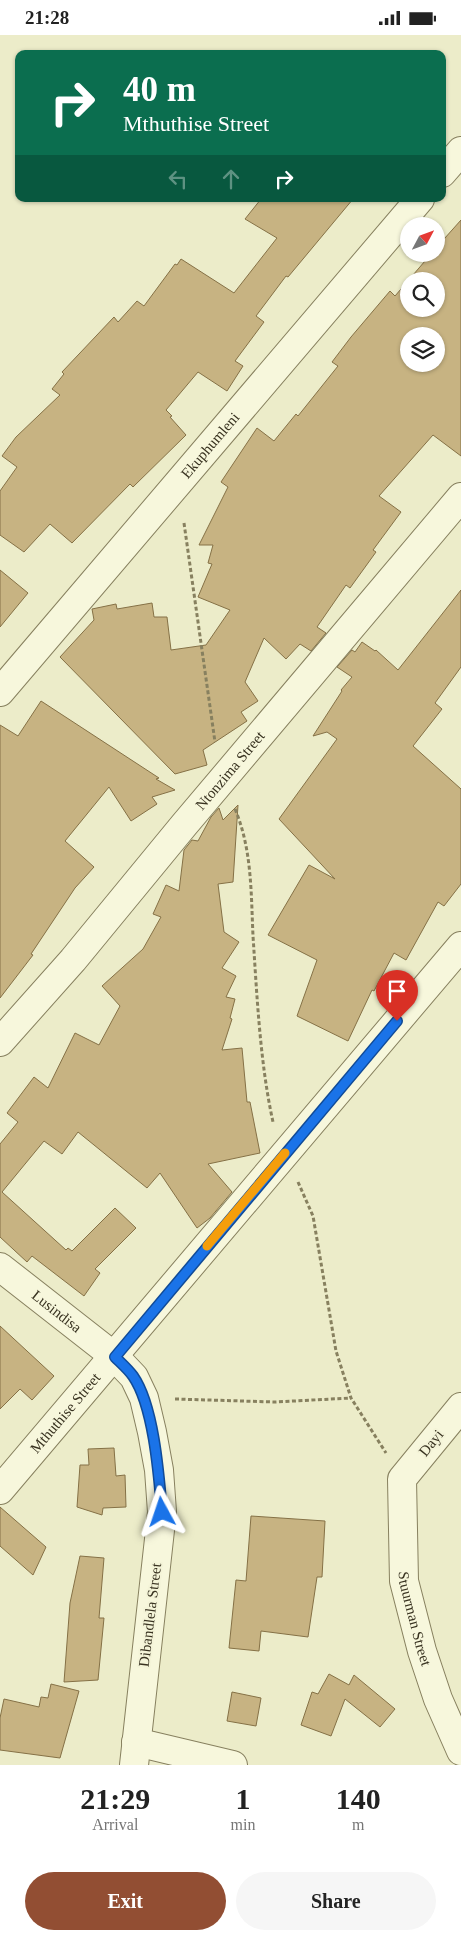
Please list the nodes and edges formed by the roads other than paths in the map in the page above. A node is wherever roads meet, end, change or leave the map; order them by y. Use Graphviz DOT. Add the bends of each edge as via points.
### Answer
graph roads {
  1 [pos="461,151"];
  2 [pos="446,168"];
  3 [pos="417,202"];
  4 [pos="461,497"];
  5 [pos="0,692"];
  6 [pos="461,946"];
  7 [pos="0,1042"];
  8 [pos="0,1267"];
  9 [pos="115,1357"];
  10 [pos="461,1407"];
  11 [pos="402,1479"];
  12 [pos="0,1490"];
  13 [pos="461,1751"];
  14 [pos="135,1754"];
  15 [pos="233,1765"];
  1 -- 2 [label="street"];
  3 -- 5 [label="street, Ekuphumleni"];
  4 -- 7 [label="street, Ntonzima Street" via="73,960"];
  6 -- 9 [label="street, Mthuthise Street"];
  8 -- 9 [label="street, Lusindisa"];
  9 -- 12 [label="street, Mthuthise Street"];
  9 -- 14 [label="street, Dibandlela Street" via="134,1377 144,1398 158,1470 162,1512"];
  10 -- 11 [label="street, Dayi"];
  11 -- 13 [label="street, Stuurman Street" via="404,1581 438,1699"];
  14 -- 15 [label="street"];
}
